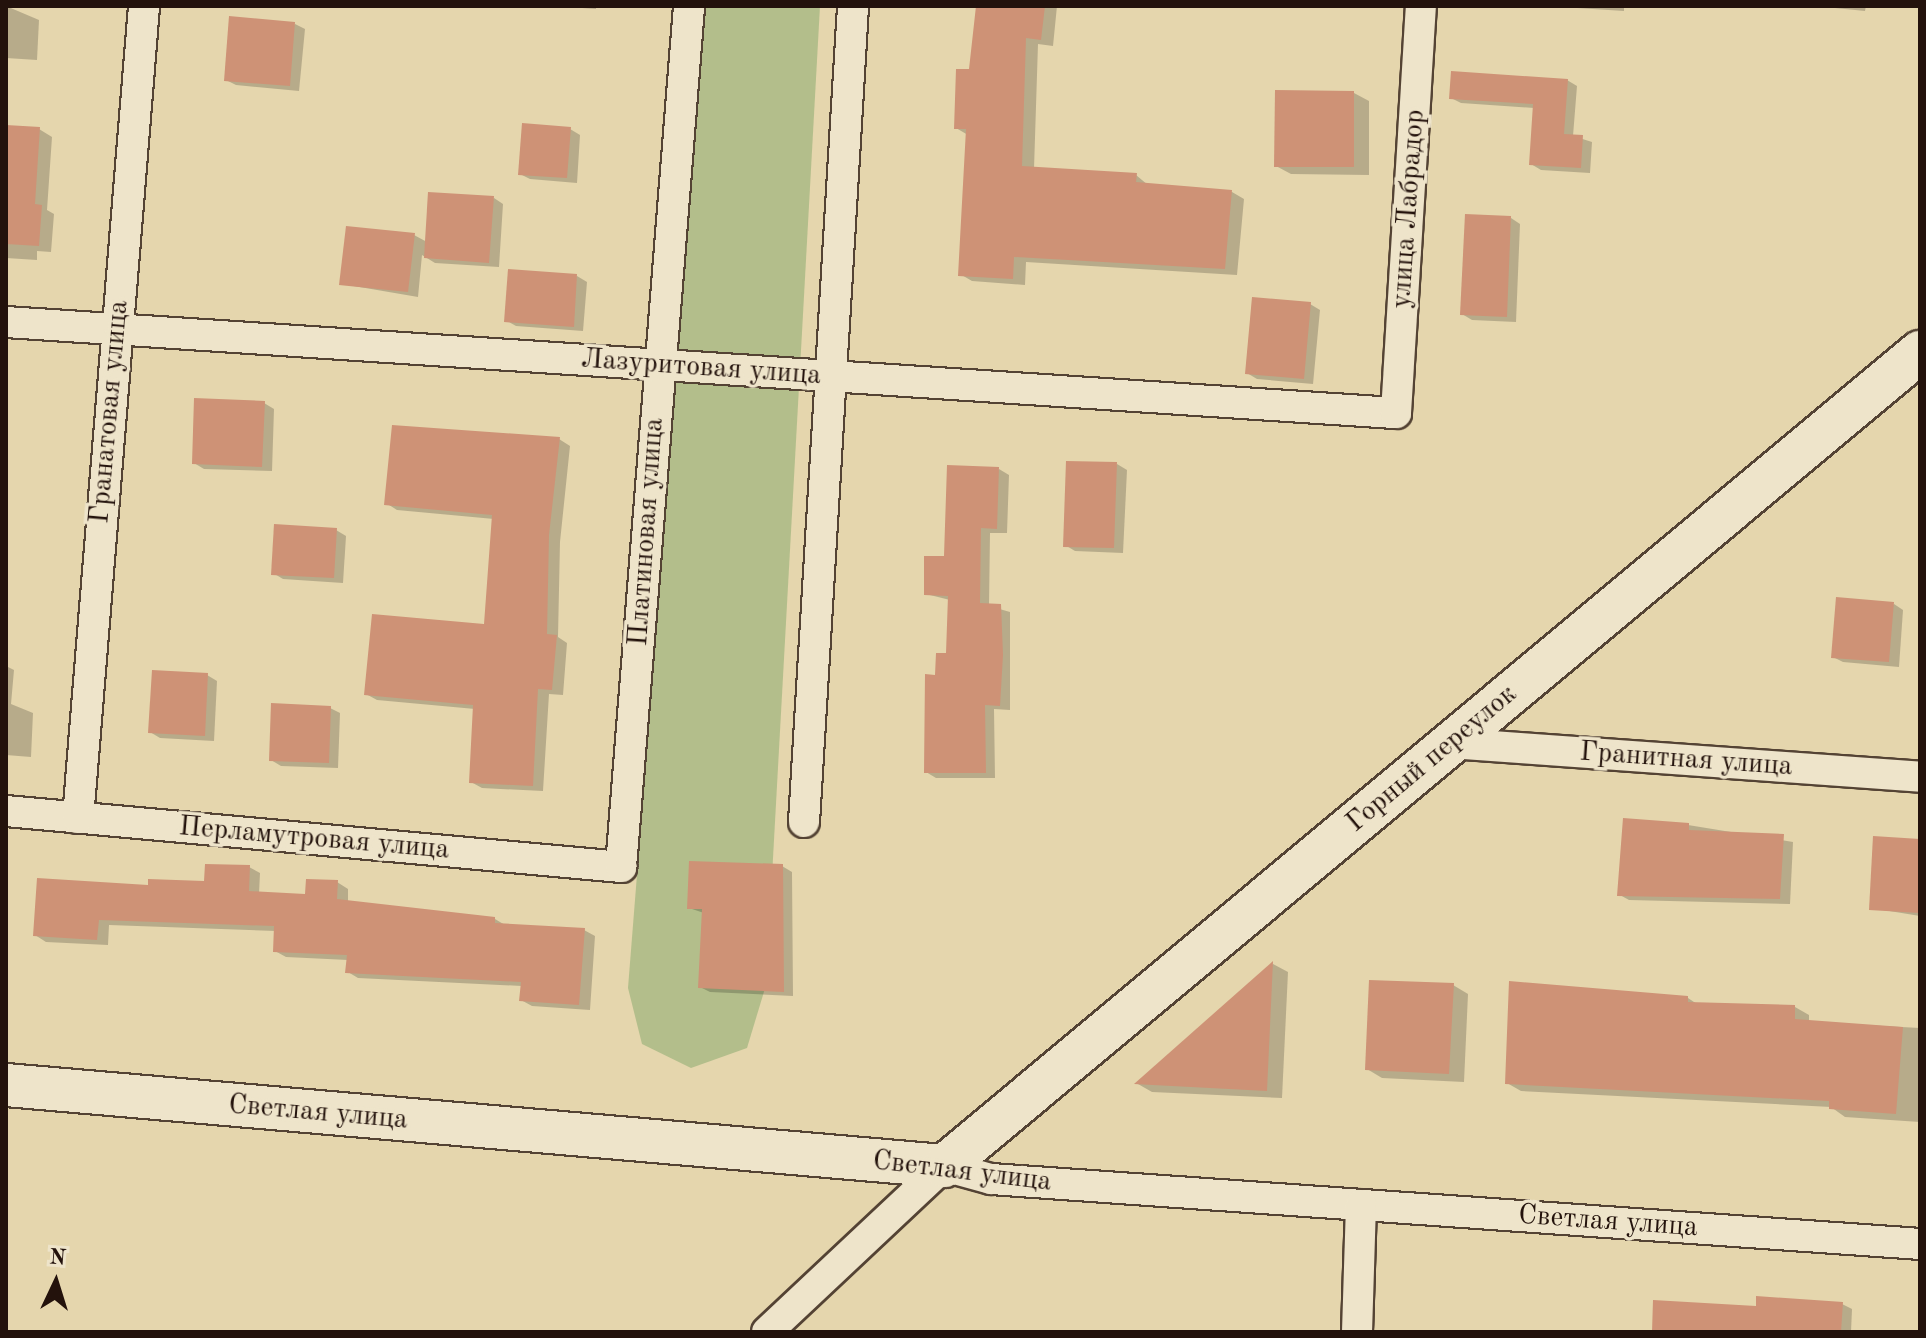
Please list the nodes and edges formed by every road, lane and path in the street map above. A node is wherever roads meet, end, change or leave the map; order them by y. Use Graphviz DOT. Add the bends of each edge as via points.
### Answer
graph roads {
  1 [pos="144,6"];
  2 [pos="689,6"];
  3 [pos="853,6"];
  4 [pos="1421,6"];
  5 [pos="6,322"];
  6 [pos="117,330"];
  7 [pos="1920,352"];
  8 [pos="660,365"];
  9 [pos="832,376"];
  10 [pos="1396,413"];
  11 [pos="1451,743"];
  12 [pos="1920,777"];
  13 [pos="6,811"];
  14 [pos="78,818"];
  15 [pos="804,822"];
  16 [pos="621,867"];
  17 [pos="6,1085"];
  18 [pos="944,1166"];
  19 [pos="1361,1205"];
  20 [pos="1920,1244"];
  21 [pos="767,1332"];
  22 [pos="1357,1332"];
  1 -- 6 [label="street, Гранатовая улица"];
  2 -- 8 [label="street, Платиновая улица"];
  3 -- 9 [label="street"];
  4 -- 10 [label="street, улица Лабрадор"];
  5 -- 6 [label="street, Лазуритовая улица"];
  6 -- 8 [label="street, Лазуритовая улица"];
  6 -- 14 [label="street, Гранатовая улица"];
  7 -- 11 [label="street, Горный переулок"];
  8 -- 9 [label="street, Лазуритовая улица"];
  8 -- 16 [label="street, Платиновая улица"];
  9 -- 10 [label="street, Лазуритовая улица"];
  9 -- 15 [label="street"];
  11 -- 12 [label="street, Гранитная улица"];
  11 -- 18 [label="street, Горный переулок"];
  13 -- 14 [label="street, Перламутровая улица"];
  14 -- 16 [label="street, Перламутровая улица"];
  17 -- 18 [label="street, Светлая улица"];
  18 -- 19 [label="street, Светлая улица" via="991,1179"];
  18 -- 21 [label="street"];
  19 -- 20 [label="street, Светлая улица"];
  19 -- 22 [label="street"];
}
